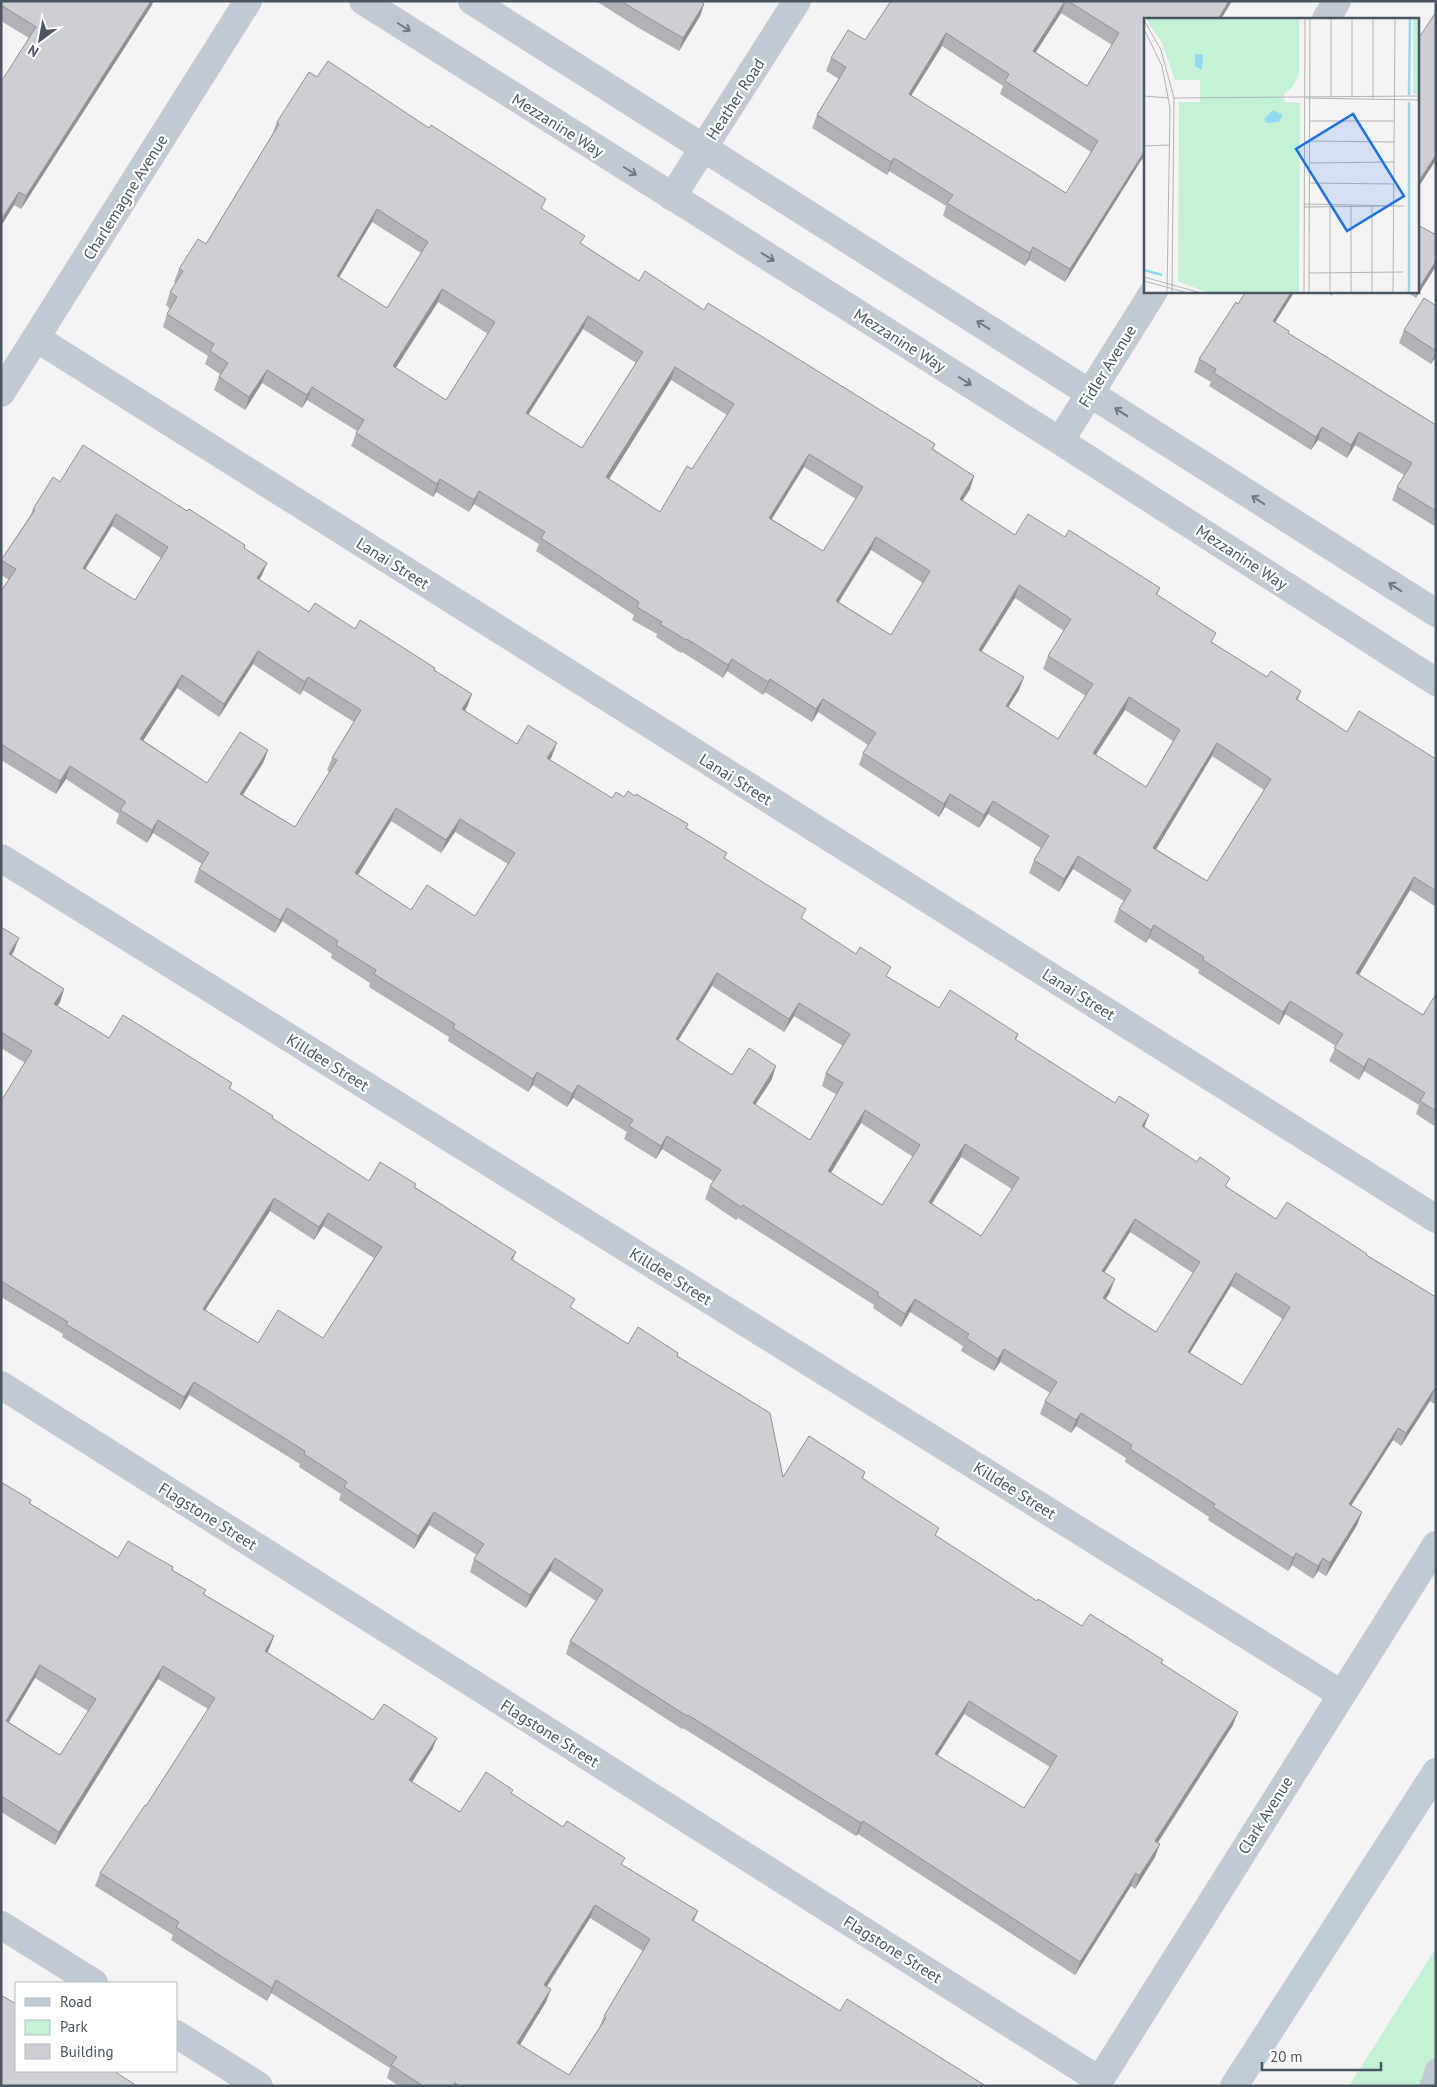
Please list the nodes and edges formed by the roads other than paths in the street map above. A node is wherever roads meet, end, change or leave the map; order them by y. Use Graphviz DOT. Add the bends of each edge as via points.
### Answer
graph roads {
  1 [pos="248,1"];
  2 [pos="363,1"];
  3 [pos="472,1"];
  4 [pos="797,1"];
  5 [pos="1337,1"];
  6 [pos="1327,18"];
  7 [pos="703,149"];
  8 [pos="672,197"];
  9 [pos="1153,292"];
  10 [pos="36,338"];
  11 [pos="1,393"];
  12 [pos="1090,393"];
  13 [pos="1060,441"];
  14 [pos="1436,613"];
  15 [pos="1436,682"];
  16 [pos="1,858"];
  17 [pos="1436,1220"];
  18 [pos="1,1385"];
  19 [pos="1436,1545"];
  20 [pos="1341,1694"];
  21 [pos="1436,1772"];
  22 [pos="1,1925"];
  23 [pos="92,1982"];
  24 [pos="178,2035"];
  25 [pos="1436,2069"];
  26 [pos="1098,2083"];
  27 [pos="259,2086"];
  28 [pos="1234,2086"];
  29 [pos="1430,2086"];
  1 -- 10 [label="street, Charlemagne Avenue"];
  2 -- 8 [label="street, Mezzanine Way, one-way"];
  3 -- 7 [label="street"];
  4 -- 7 [label="street, Heather Road"];
  5 -- 6 [label="street"];
  7 -- 8 [label="street, Heather Road"];
  12 -- 7 [label="street, one-way"];
  8 -- 13 [label="street, Mezzanine Way, one-way"];
  9 -- 12 [label="street, Fidler Avenue"];
  10 -- 11 [label="street, Charlemagne Avenue"];
  10 -- 17 [label="street, Lanai Street"];
  12 -- 13 [label="street, Fidler Avenue"];
  14 -- 12 [label="street, one-way"];
  13 -- 15 [label="street, Mezzanine Way"];
  16 -- 20 [label="street, Killdee Street"];
  18 -- 26 [label="street, Flagstone Street"];
  19 -- 20 [label="street, Clark Avenue"];
  20 -- 26 [label="street, Clark Avenue"];
  21 -- 28 [label="main road"];
  22 -- 23 [label="street"];
  24 -- 27 [label="street"];
  25 -- 29 [label="lane"];
}
